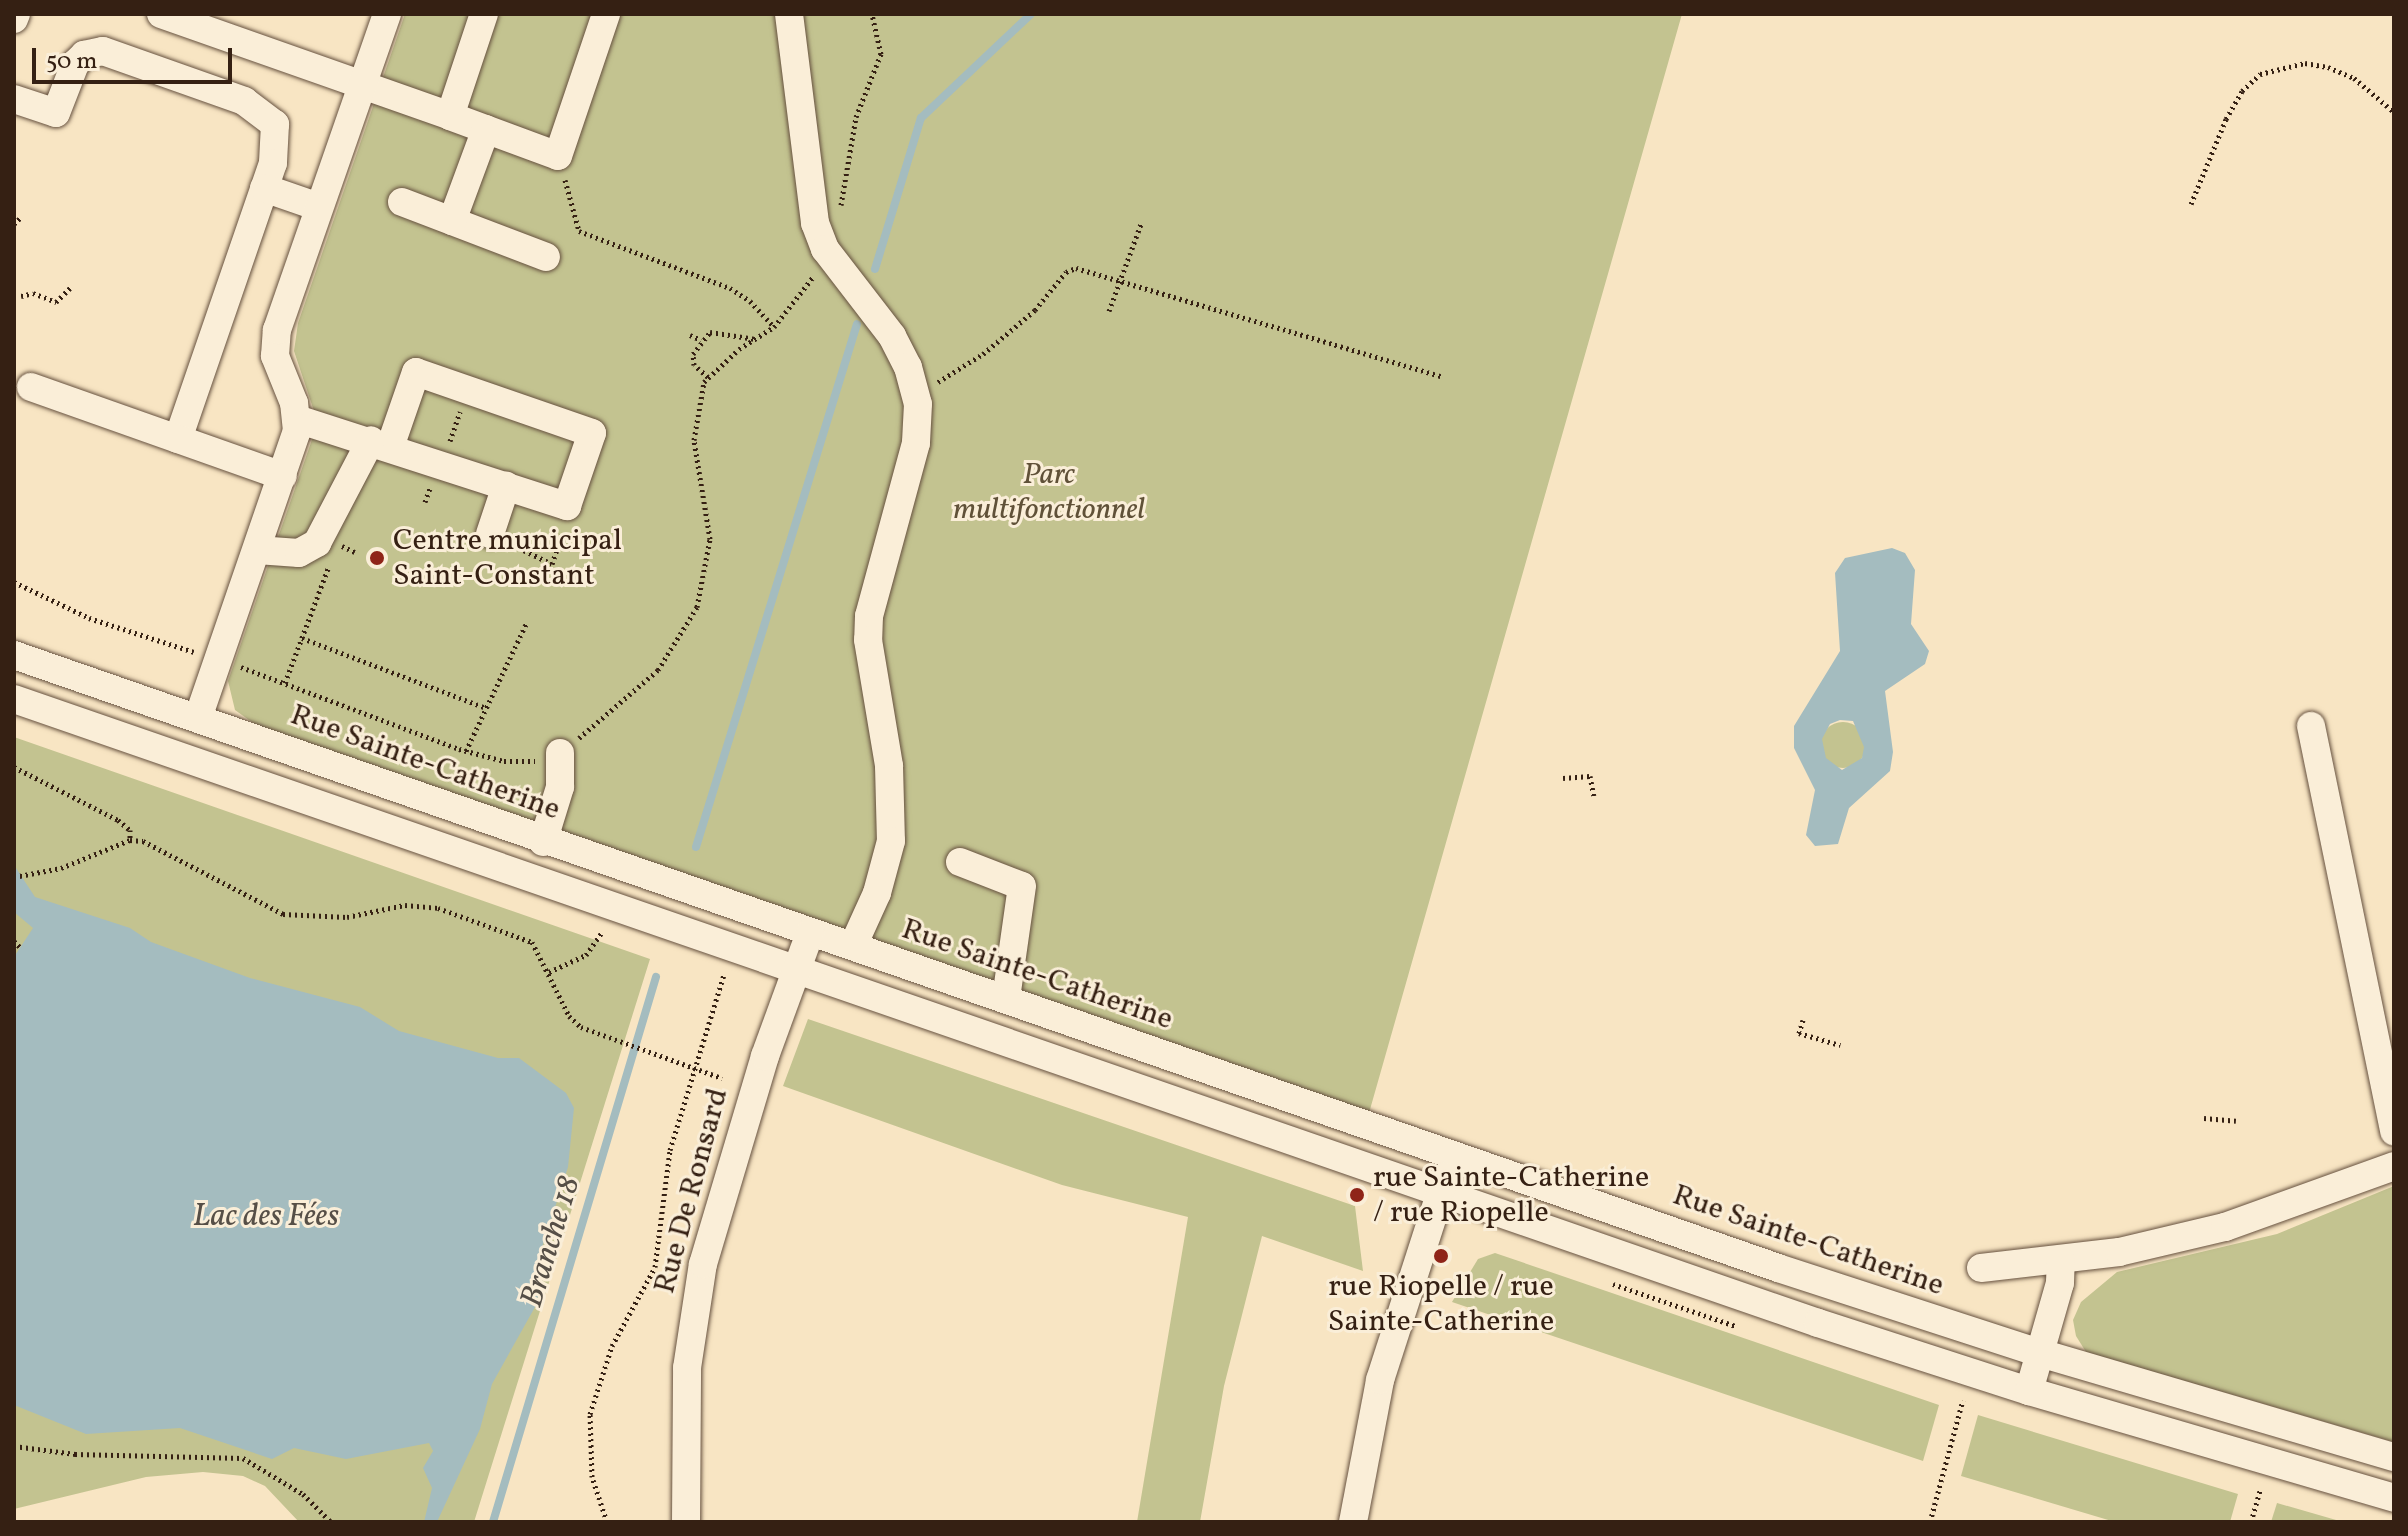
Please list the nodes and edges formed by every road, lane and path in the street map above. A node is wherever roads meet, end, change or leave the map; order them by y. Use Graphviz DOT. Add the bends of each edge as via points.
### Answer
graph roads {
  1 [pos="161,14"];
  2 [pos="387,14"];
  3 [pos="484,14"];
  4 [pos="606,14"];
  5 [pos="789,14"];
  6 [pos="875,16"];
  7 [pos="362,84"];
  8 [pos="14,99"];
  9 [pos="2394,112"];
  10 [pos="450,116"];
  11 [pos="486,129"];
  12 [pos="558,156"];
  13 [pos="264,188"];
  14 [pos="402,202"];
  15 [pos="2191,204"];
  16 [pos="319,207"];
  17 [pos="839,212"];
  18 [pos="21,217"];
  19 [pos="452,221"];
  20 [pos="14,224"];
  21 [pos="1141,224"];
  22 [pos="546,257"];
  23 [pos="817,270"];
  24 [pos="1118,281"];
  25 [pos="70,288"];
  26 [pos="21,296"];
  27 [pos="1109,311"];
  28 [pos="774,327"];
  29 [pos="690,335"];
  30 [pos="756,339"];
  31 [pos="701,340"];
  32 [pos="708,377"];
  33 [pos="1443,377"];
  34 [pos="31,387"];
  35 [pos="915,391"];
  36 [pos="464,403"];
  37 [pos="297,419"];
  38 [pos="178,439"];
  39 [pos="380,444"];
  40 [pos="447,451"];
  41 [pos="283,476"];
  42 [pos="433,478"];
  43 [pos="506,486"];
  44 [pos="425,502"];
  45 [pos="567,521"];
  46 [pos="342,533"];
  47 [pos="499,533"];
  48 [pos="257,550"];
  49 [pos="14,582"];
  50 [pos="527,622"];
  51 [pos="302,638"];
  52 [pos="14,655"];
  53 [pos="203,655"];
  54 [pos="234,665"];
  55 [pos="285,683"];
  56 [pos="14,699"];
  57 [pos="484,707"];
  58 [pos="198,718"];
  59 [pos="2311,726"];
  60 [pos="466,751"];
  61 [pos="560,753"];
  62 [pos="14,767"];
  63 [pos="1563,778"];
  64 [pos="1594,796"];
  65 [pos="130,840"];
  66 [pos="543,842"];
  67 [pos="960,862"];
  68 [pos="14,877"];
  69 [pos="602,932"];
  70 [pos="810,933"];
  71 [pos="14,941"];
  72 [pos="853,946"];
  73 [pos="20,947"];
  74 [pos="796,971"];
  75 [pos="549,972"];
  76 [pos="724,975"];
  77 [pos="1006,999"];
  78 [pos="1803,1020"];
  79 [pos="1840,1045"];
  80 [pos="694,1070"];
  81 [pos="722,1078"];
  82 [pos="2204,1118"];
  83 [pos="2236,1121"];
  84 [pos="2394,1132"];
  85 [pos="1454,1155"];
  86 [pos="2394,1166"];
  87 [pos="1440,1193"];
  88 [pos="2061,1260"];
  89 [pos="1981,1268"];
  90 [pos="2040,1353"];
  91 [pos="2029,1391"];
  92 [pos="1963,1400"];
  93 [pos="14,1446"];
  94 [pos="2394,1457"];
  95 [pos="2261,1488"];
  96 [pos="2394,1498"];
  97 [pos="331,1522"];
  98 [pos="607,1522"];
  99 [pos="686,1522"];
  100 [pos="1353,1522"];
  101 [pos="1930,1522"];
  102 [pos="2251,1522"];
  1 -- 7 [label="street"];
  2 -- 7 [label="street"];
  3 -- 10 [label="street"];
  4 -- 12 [label="street"];
  5 -- 35 [label="street" via="815,223 825,249 892,336"];
  6 -- 17 [label="path" via="881,54 856,117"];
  7 -- 10 [label="street"];
  7 -- 16 [label="street"];
  8 -- 13 [label="street" via="56,113 75,64 93,51 244,101 275,124 276,149"];
  9 -- 15 [label="path" via="2354,78 2328,67 2305,63 2260,74 2242,91 2226,119"];
  10 -- 11 [label="street"];
  11 -- 12 [label="street"];
  11 -- 19 [label="street"];
  12 -- 28 [label="path" via="579,231 730,288"];
  13 -- 16 [label="street"];
  13 -- 38 [label="street"];
  14 -- 19 [label="street"];
  16 -- 37 [label="street" via="275,343"];
  18 -- 20 [label="path"];
  19 -- 22 [label="street"];
  21 -- 24 [label="path"];
  23 -- 28 [label="path"];
  24 -- 27 [label="path"];
  24 -- 33 [label="path"];
  24 -- 35 [label="path" via="1076,268 1066,272 1035,310 983,354"];
  25 -- 26 [label="path" via="56,302 33,293"];
  28 -- 30 [label="path"];
  29 -- 31 [label="path"];
  30 -- 31 [label="path" via="722,331"];
  30 -- 32 [label="path"];
  31 -- 32 [label="path" via="694,365"];
  32 -- 61 [label="path" via="695,422 710,539 697,607 658,670"];
  34 -- 38 [label="street"];
  35 -- 72 [label="street" via="916,443 869,628 889,766 891,841 877,893"];
  36 -- 40 [label="path"];
  37 -- 39 [label="street"];
  37 -- 41 [label="street"];
  38 -- 41 [label="street"];
  39 -- 43 [label="street"];
  39 -- 43 [label="street" via="416,372 592,433 567,506"];
  39 -- 48 [label="street" via="317,543 299,553"];
  41 -- 48 [label="street"];
  42 -- 44 [label="path"];
  43 -- 47 [label="street"];
  45 -- 47 [label="path" via="552,564 506,542"];
  46 -- 51 [label="path"];
  48 -- 58 [label="street"];
  49 -- 53 [label="path" via="89,618"];
  50 -- 57 [label="path"];
  51 -- 55 [label="path"];
  51 -- 57 [label="path"];
  52 -- 58 [label="street, Rue Sainte-Catherine"];
  54 -- 55 [label="path, Rue Sainte-Catherine"];
  55 -- 60 [label="path, Rue Sainte-Catherine"];
  56 -- 74 [label="street"];
  57 -- 60 [label="path"];
  58 -- 66 [label="street, Rue Sainte-Catherine"];
  59 -- 84 [label="street"];
  60 -- 61 [label="path, Rue Sainte-Catherine" via="516,762"];
  61 -- 66 [label="street" via="560,787"];
  62 -- 65 [label="path" via="118,820 130,830"];
  63 -- 64 [label="path" via="1590,776"];
  65 -- 68 [label="path" via="61,868"];
  65 -- 75 [label="path" via="143,841 283,914 365,917 419,904 438,908 532,942"];
  66 -- 70 [label="street, Rue Sainte-Catherine"];
  67 -- 77 [label="street" via="1022,886"];
  69 -- 75 [label="path" via="586,955"];
  70 -- 72 [label="street, Rue Sainte-Catherine"];
  70 -- 74 [label="street, Rue De Ronsard"];
  71 -- 73 [label="path"];
  72 -- 77 [label="street, Rue Sainte-Catherine"];
  74 -- 87 [label="street"];
  74 -- 99 [label="street, Rue De Ronsard" via="719,1198 703,1264 687,1368"];
  75 -- 80 [label="path" via="569,1016 581,1027"];
  76 -- 80 [label="path, Rue De Ronsard"];
  77 -- 85 [label="street, Rue Sainte-Catherine"];
  78 -- 79 [label="path" via="1799,1033"];
  80 -- 81 [label="path"];
  80 -- 98 [label="path, Rue De Ronsard" via="670,1150 655,1267 612,1346 590,1414 592,1477"];
  82 -- 83 [label="path"];
  85 -- 87 [label="street"];
  85 -- 90 [label="street, Rue Sainte-Catherine"];
  86 -- 88 [label="street, Rue Sainte-Catherine" via="2225,1227"];
  87 -- 91 [label="street"];
  87 -- 100 [label="street" via="1380,1380"];
  88 -- 89 [label="street, Rue Sainte-Catherine"];
  88 -- 90 [label="street" via="2060,1283"];
  90 -- 91 [label="street"];
  90 -- 94 [label="street, Rue Sainte-Catherine"];
  91 -- 96 [label="street"];
  92 -- 101 [label="path"];
  93 -- 97 [label="path" via="75,1454 243,1458 303,1494"];
  95 -- 102 [label="path"];
}
